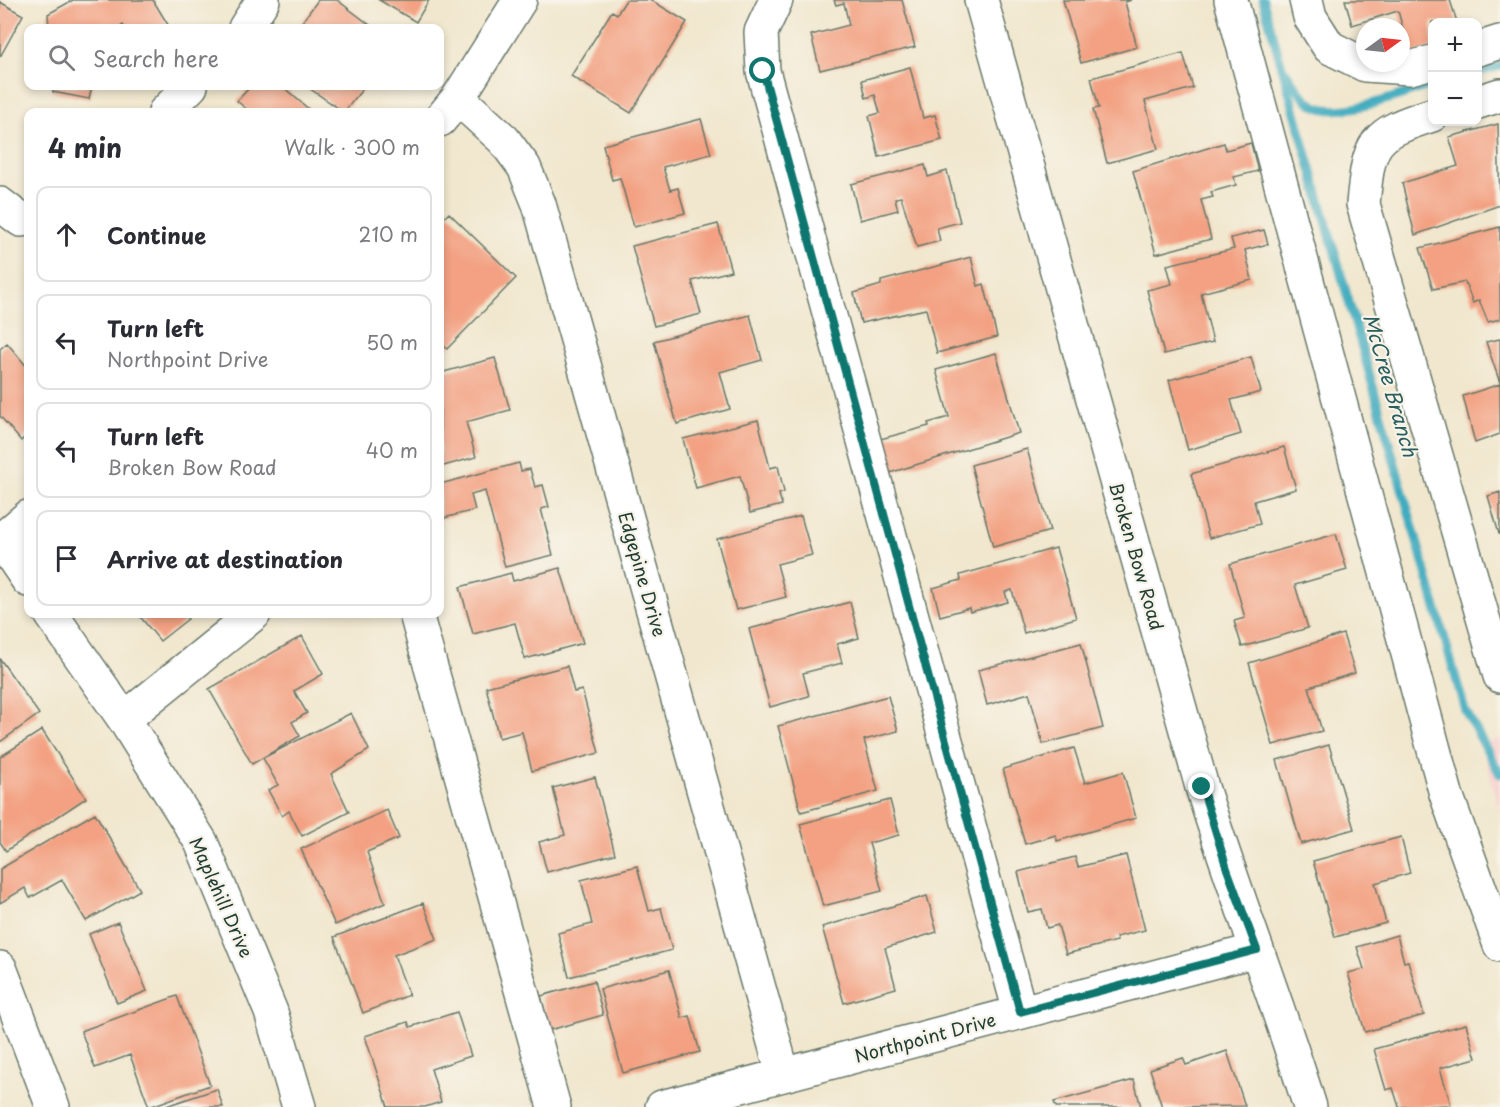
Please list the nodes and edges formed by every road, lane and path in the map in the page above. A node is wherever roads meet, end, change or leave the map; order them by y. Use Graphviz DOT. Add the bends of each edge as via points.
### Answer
graph roads {
  1 [pos="263,0"];
  2 [pos="520,0"];
  3 [pos="776,0"];
  4 [pos="981,0"];
  5 [pos="1231,0"];
  6 [pos="1306,0"];
  7 [pos="248,24"];
  8 [pos="1500,42"];
  9 [pos="1482,48"];
  10 [pos="1428,63"];
  11 [pos="187,90"];
  12 [pos="1500,95"];
  13 [pos="1482,101"];
  14 [pos="169,108"];
  15 [pos="449,109"];
  16 [pos="1428,116"];
  17 [pos="0,204"];
  18 [pos="24,220"];
  19 [pos="24,520"];
  20 [pos="0,539"];
  21 [pos="24,574"];
  22 [pos="54,618"];
  23 [pos="249,618"];
  24 [pos="417,618"];
  25 [pos="1500,676"];
  26 [pos="124,719"];
  27 [pos="1500,945"];
  28 [pos="1257,950"];
  29 [pos="0,968"];
  30 [pos="1020,1012"];
  31 [pos="783,1074"];
  32 [pos="53,1107"];
  33 [pos="299,1107"];
  34 [pos="554,1107"];
  35 [pos="662,1107"];
  36 [pos="1310,1107"];
  1 -- 7 [label="street"];
  2 -- 15 [label="street"];
  3 -- 30 [label="street" via="761,32 763,71"];
  4 -- 28 [label="street, Broken Bow Road" via="1202,787"];
  5 -- 27 [label="street" via="1446,794"];
  6 -- 10 [label="street" via="1310,17 1329,47 1365,65 1410,68"];
  8 -- 9 [label="street"];
  11 -- 14 [label="street"];
  12 -- 13 [label="street"];
  15 -- 31 [label="street, Edgepine Drive" via="504,140 524,167 539,204"];
  16 -- 25 [label="street" via="1398,126 1375,143 1366,169 1363,204"];
  17 -- 18 [label="street"];
  19 -- 20 [label="street"];
  20 -- 21 [label="street"];
  22 -- 26 [label="street, Maplehill Drive"];
  23 -- 26 [label="street"];
  24 -- 34 [label="street"];
  26 -- 33 [label="street, Maplehill Drive" via="201,842 271,1012"];
  28 -- 30 [label="street, Northpoint Drive"];
  28 -- 36 [label="street, Broken Bow Road"];
  29 -- 32 [label="street"];
  30 -- 31 [label="street, Northpoint Drive"];
  31 -- 35 [label="street, Northpoint Drive"];
}
